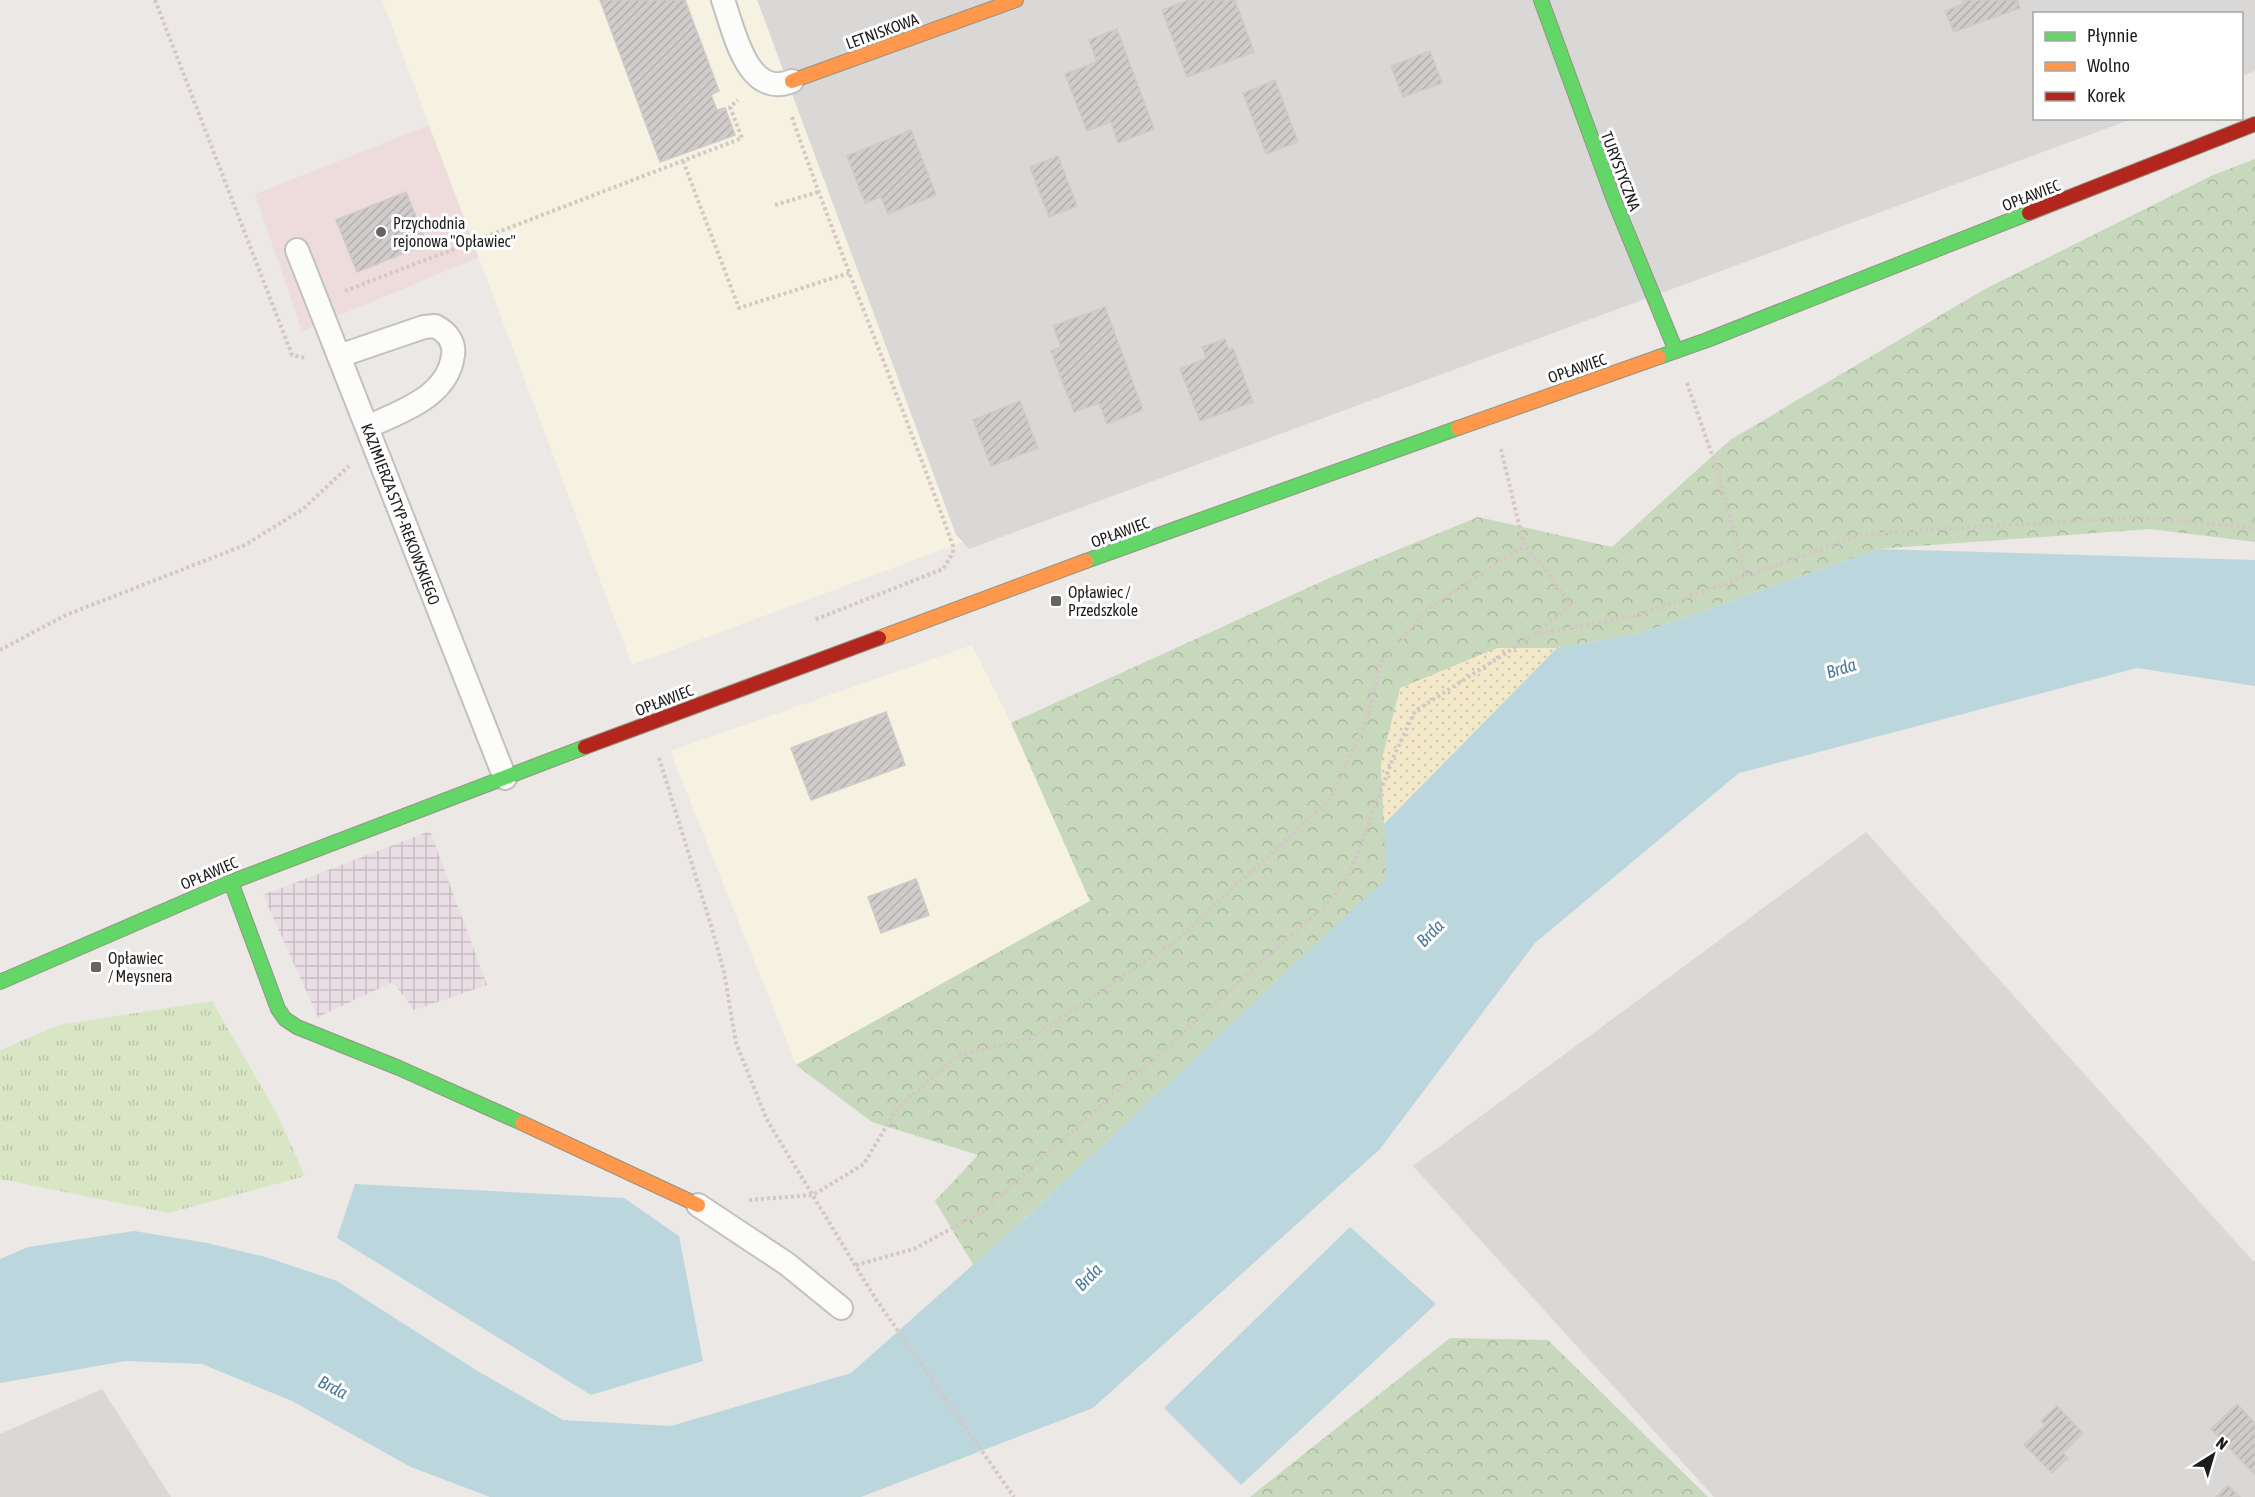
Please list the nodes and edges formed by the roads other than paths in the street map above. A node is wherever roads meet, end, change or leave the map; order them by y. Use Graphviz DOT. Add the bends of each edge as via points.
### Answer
graph roads {
  1 [pos="723,0"];
  2 [pos="1016,0"];
  3 [pos="1540,0"];
  4 [pos="789,83"];
  5 [pos="2255,124"];
  6 [pos="297,250"];
  7 [pos="1676,351"];
  8 [pos="339,356"];
  9 [pos="369,434"];
  10 [pos="505,778"];
  11 [pos="231,882"];
  12 [pos="0,982"];
  13 [pos="698,1205"];
  14 [pos="841,1308"];
  1 -- 4 [label="lane" via="750,68 762,81"];
  2 -- 4 [label="street, LETNISKOWA"];
  3 -- 7 [label="street, TURYSTYCZNA" via="1614,200"];
  5 -- 7 [label="street, OPŁAWIEC"];
  6 -- 8 [label="lane, KAZIMIERZA STYP-REKOWSKIEGO"];
  7 -- 10 [label="street, OPŁAWIEC" via="984,598"];
  8 -- 9 [label="lane, KAZIMIERZA STYP-REKOWSKIEGO"];
  8 -- 9 [label="lane" via="435,326 449,336 454,349 444,381 428,396"];
  9 -- 10 [label="lane, KAZIMIERZA STYP-REKOWSKIEGO"];
  10 -- 11 [label="street, OPŁAWIEC"];
  11 -- 12 [label="street, OPŁAWIEC"];
  11 -- 13 [label="street" via="285,1020 506,1115"];
  13 -- 14 [label="lane" via="787,1264"];
}
